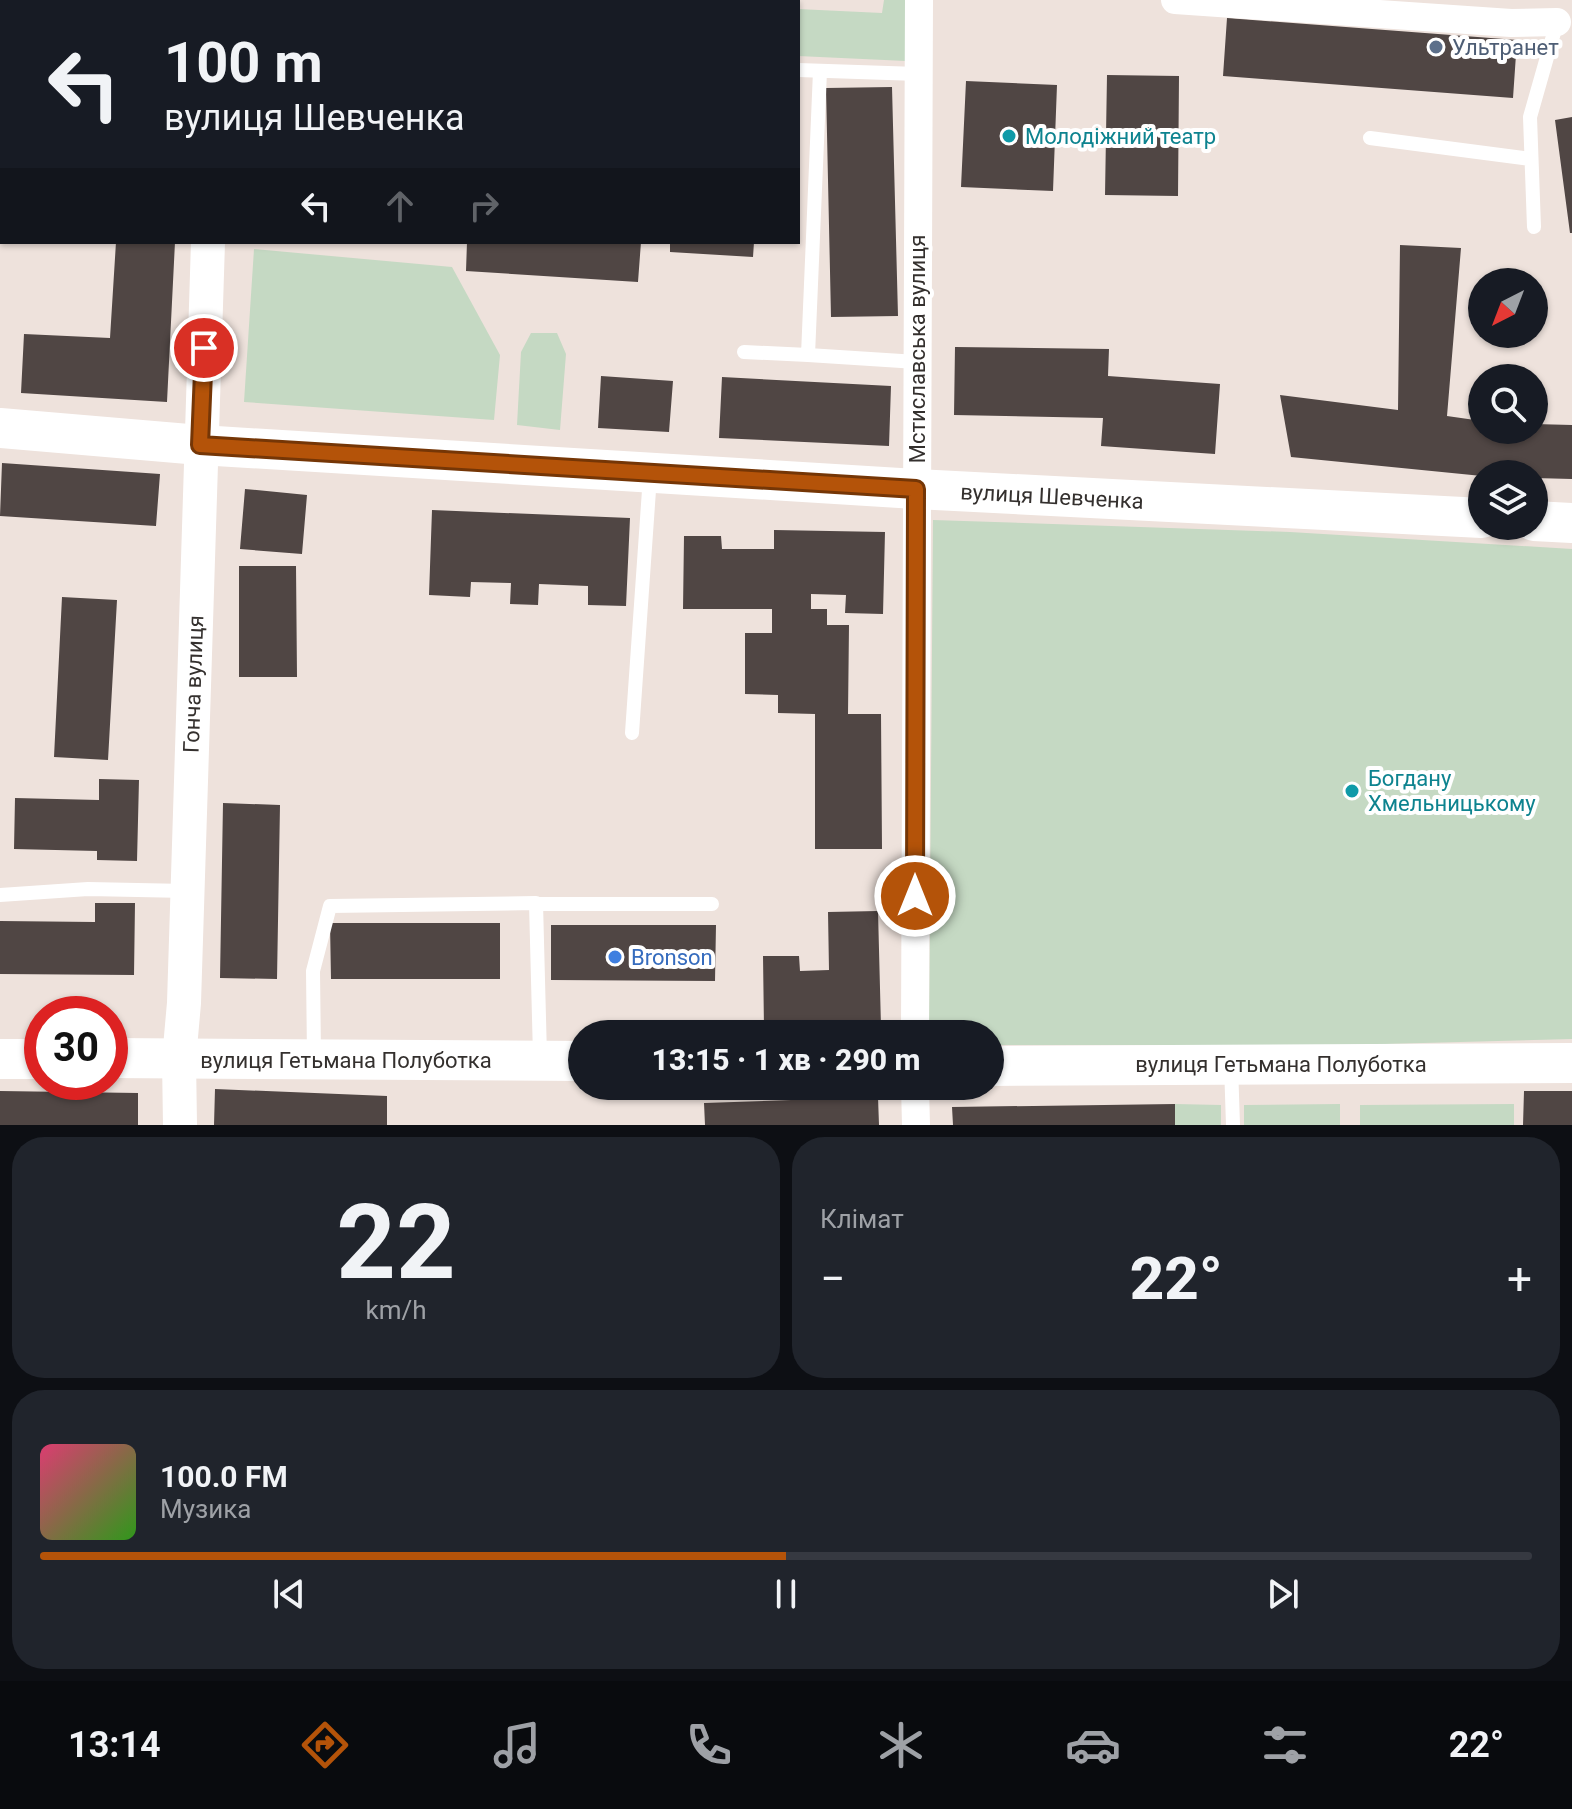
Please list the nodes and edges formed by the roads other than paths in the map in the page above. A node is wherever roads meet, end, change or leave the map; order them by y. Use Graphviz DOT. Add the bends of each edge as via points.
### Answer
graph roads {
  1 [pos="919,0"];
  2 [pos="1178,0"];
  3 [pos="1557,22"];
  4 [pos="800,70"];
  5 [pos="820,71"];
  6 [pos="918,74"];
  7 [pos="1370,138"];
  8 [pos="1531,159"];
  9 [pos="1534,227"];
  10 [pos="208,244"];
  11 [pos="744,352"];
  12 [pos="808,355"];
  13 [pos="917,362"];
  14 [pos="0,428"];
  15 [pos="200,445"];
  16 [pos="650,472"];
  17 [pos="916,489"];
  18 [pos="1468,517"];
  19 [pos="1548,522"];
  20 [pos="1572,523"];
  21 [pos="632,733"];
  22 [pos="187,891"];
  23 [pos="0,895"];
  24 [pos="536,904"];
  25 [pos="712,904"];
  26 [pos="915,1020"];
  27 [pos="128,1058"];
  28 [pos="0,1059"];
  29 [pos="24,1059"];
  30 [pos="179,1059"];
  31 [pos="314,1059"];
  32 [pos="540,1061"];
  33 [pos="568,1061"];
  34 [pos="1572,1063"];
  35 [pos="1231,1065"];
  36 [pos="1004,1066"];
  37 [pos="915,1100"];
  38 [pos="180,1125"];
  39 [pos="916,1125"];
  40 [pos="1233,1125"];
  1 -- 6 [label="street, Мстиславська вулиця"];
  2 -- 3 [label="street"];
  3 -- 8 [label="lane" via="1530,117"];
  4 -- 5 [label="lane"];
  5 -- 6 [label="lane"];
  5 -- 12 [label="lane"];
  6 -- 13 [label="street, Мстиславська вулиця"];
  7 -- 8 [label="lane"];
  8 -- 9 [label="lane"];
  10 -- 15 [label="street, Гонча вулиця"];
  11 -- 12 [label="lane"];
  12 -- 13 [label="lane"];
  13 -- 17 [label="street, Мстиславська вулиця"];
  14 -- 15 [label="main road, вулиця Шевченка"];
  15 -- 16 [label="main road, вулиця Шевченка"];
  15 -- 22 [label="street, Гонча вулиця"];
  16 -- 17 [label="main road, вулиця Шевченка"];
  16 -- 21 [label="lane"];
  17 -- 18 [label="main road, вулиця Шевченка"];
  17 -- 26 [label="street, Мстиславська вулиця"];
  19 -- 20 [label="main road"];
  22 -- 23 [label="lane" via="88,889"];
  22 -- 30 [label="street, Гонча вулиця"];
  24 -- 25 [label="lane"];
  24 -- 31 [label="lane" via="330,906 313,971"];
  24 -- 32 [label="lane"];
  27 -- 30 [label="main road, вулиця Гетьмана Полуботка"];
  28 -- 29 [label="main road"];
  30 -- 31 [label="main road, вулиця Гетьмана Полуботка"];
  30 -- 38 [label="street, Гонча вулиця"];
  31 -- 32 [label="main road, вулиця Гетьмана Полуботка"];
  32 -- 33 [label="main road, вулиця Гетьмана Полуботка"];
  34 -- 35 [label="main road, вулиця Гетьмана Полуботка"];
  35 -- 36 [label="main road, вулиця Гетьмана Полуботка"];
  35 -- 40 [label="lane"];
  37 -- 39 [label="street"];
}
